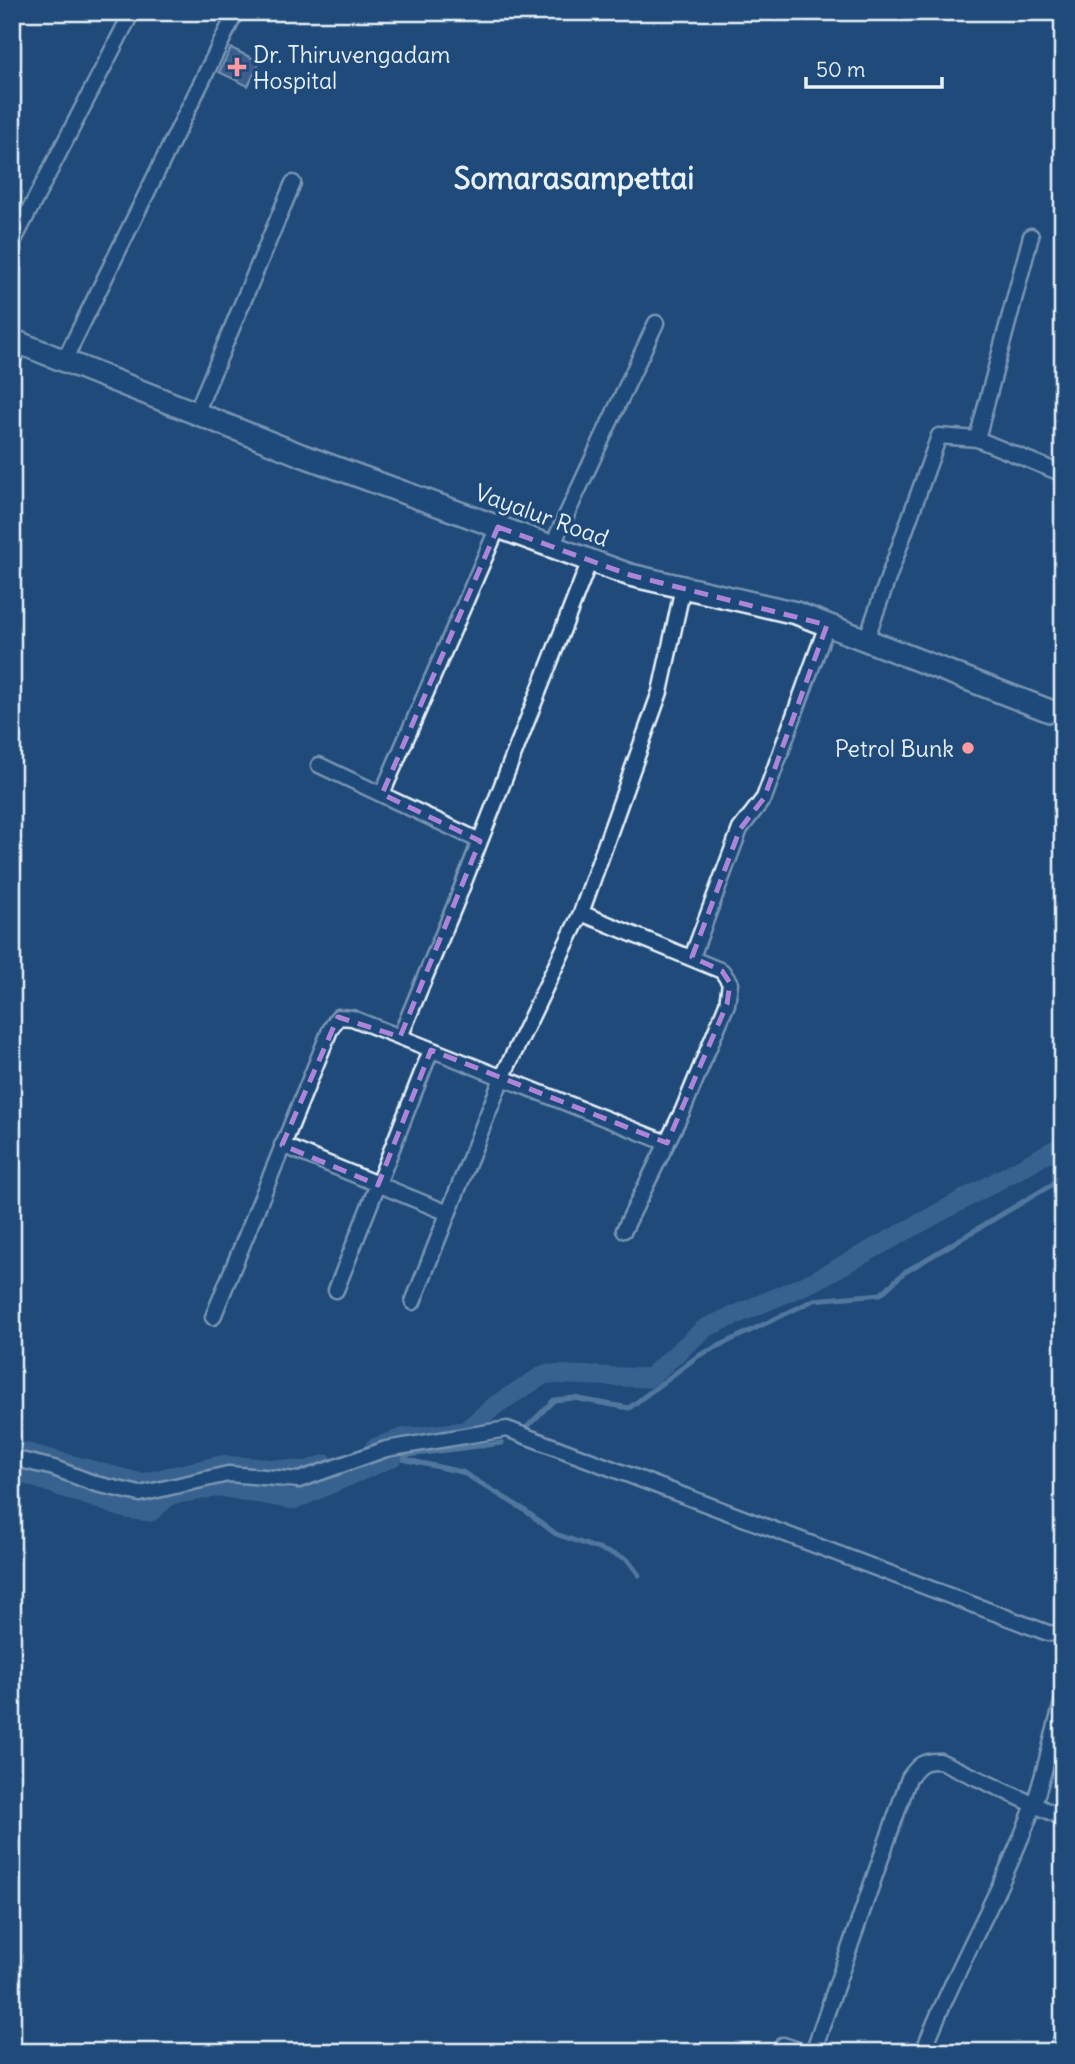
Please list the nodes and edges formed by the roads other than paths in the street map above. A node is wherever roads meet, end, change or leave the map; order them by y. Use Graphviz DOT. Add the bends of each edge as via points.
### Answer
graph roads {
  1 [pos="132,12"];
  2 [pos="236,12"];
  3 [pos="293,183"];
  4 [pos="1031,236"];
  5 [pos="12,244"];
  6 [pos="656,323"];
  7 [pos="15,348"];
  8 [pos="65,359"];
  9 [pos="196,412"];
  10 [pos="977,439"];
  11 [pos="1063,474"];
  12 [pos="498,527"];
  13 [pos="552,546"];
  14 [pos="590,560"];
  15 [pos="683,587"];
  16 [pos="827,625"];
  17 [pos="866,640"];
  18 [pos="1063,712"];
  19 [pos="319,765"];
  20 [pos="382,794"];
  21 [pos="480,841"];
  22 [pos="581,913"];
  23 [pos="692,957"];
  24 [pos="400,1037"];
  25 [pos="431,1050"];
  26 [pos="502,1078"];
  27 [pos="667,1143"];
  28 [pos="282,1145"];
  29 [pos="378,1185"];
  30 [pos="448,1213"];
  31 [pos="624,1230"];
  32 [pos="336,1290"];
  33 [pos="413,1302"];
  34 [pos="213,1317"];
  35 [pos="12,1458"];
  36 [pos="1063,1634"];
  37 [pos="1063,1699"];
  38 [pos="1033,1806"];
  39 [pos="1063,1818"];
  40 [pos="1063,2035"];
  41 [pos="783,2045"];
  42 [pos="804,2052"];
  43 [pos="813,2052"];
  44 [pos="923,2052"];
  45 [pos="1056,2052"];
  1 -- 5 [label="street"];
  2 -- 8 [label="street"];
  3 -- 9 [label="street"];
  4 -- 10 [label="street"];
  6 -- 13 [label="street"];
  7 -- 8 [label="main road, Vayalur Road"];
  8 -- 9 [label="main road, Vayalur Road"];
  9 -- 12 [label="main road, Vayalur Road"];
  10 -- 11 [label="street"];
  10 -- 17 [label="street" via="944,435 935,442"];
  12 -- 13 [label="main road, Vayalur Road"];
  12 -- 20 [label="street"];
  13 -- 14 [label="main road, Vayalur Road"];
  14 -- 15 [label="main road, Vayalur Road"];
  14 -- 21 [label="street"];
  15 -- 16 [label="main road, Vayalur Road" via="796,613"];
  15 -- 22 [label="street" via="660,692"];
  16 -- 17 [label="main road, Vayalur Road"];
  16 -- 23 [label="street" via="764,798 740,830"];
  17 -- 18 [label="main road, Vayalur Road" via="1050,711"];
  19 -- 20 [label="street"];
  20 -- 21 [label="street"];
  21 -- 24 [label="street"];
  22 -- 23 [label="street"];
  22 -- 26 [label="street"];
  23 -- 27 [label="street" via="722,971 730,983 727,1004"];
  24 -- 25 [label="street"];
  24 -- 28 [label="street" via="338,1017"];
  25 -- 26 [label="street"];
  25 -- 29 [label="street"];
  26 -- 27 [label="street"];
  26 -- 30 [label="street"];
  27 -- 31 [label="street"];
  28 -- 29 [label="street"];
  28 -- 34 [label="street"];
  29 -- 30 [label="street"];
  29 -- 32 [label="street"];
  30 -- 33 [label="street"];
  35 -- 36 [label="street" via="140,1494 228,1475 299,1480 386,1450 507,1429 1035,1628"];
  37 -- 38 [label="street"];
  38 -- 39 [label="street"];
  38 -- 43 [label="street" via="940,1761 918,1766 909,1779"];
  38 -- 44 [label="street"];
  40 -- 45 [label="street"];
  41 -- 42 [label="street"];
}
